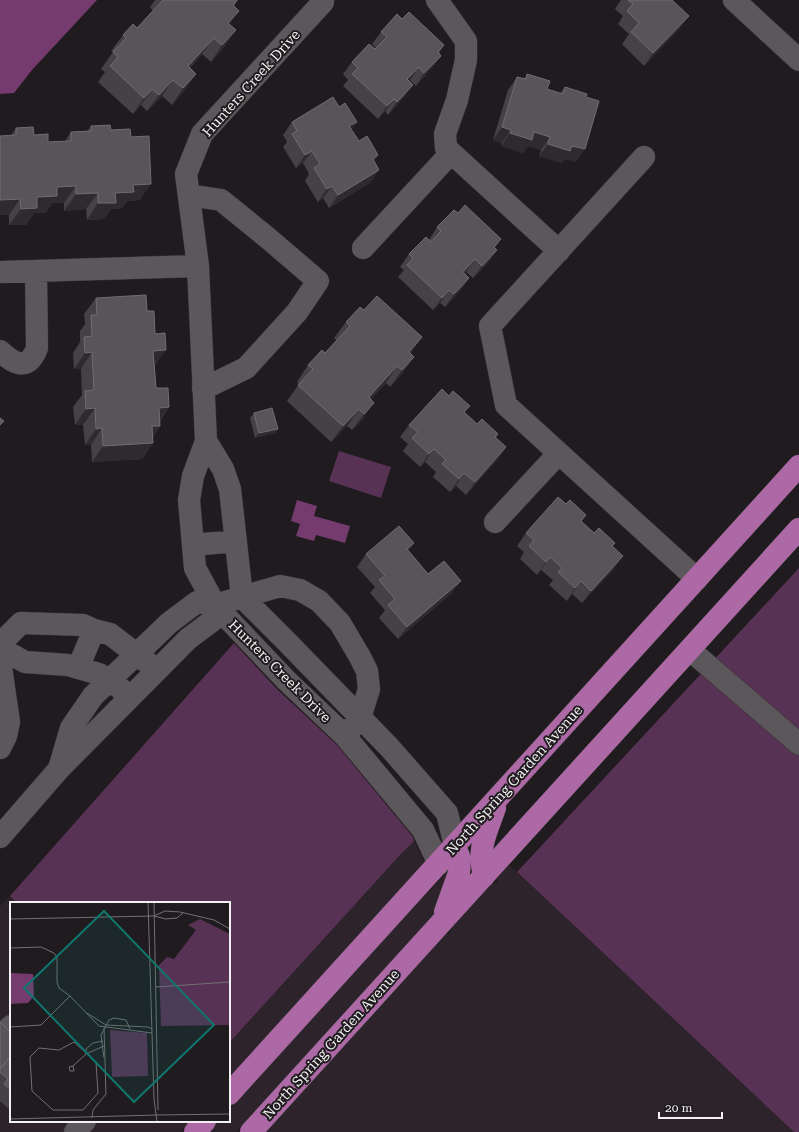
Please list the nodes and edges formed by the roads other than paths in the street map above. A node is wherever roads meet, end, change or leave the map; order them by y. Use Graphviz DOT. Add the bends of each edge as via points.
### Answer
graph roads {
  1 [pos="323,0"];
  2 [pos="437,0"];
  3 [pos="734,0"];
  4 [pos="799,60"];
  5 [pos="451,153"];
  6 [pos="644,157"];
  7 [pos="188,195"];
  8 [pos="363,248"];
  9 [pos="559,251"];
  10 [pos="198,266"];
  11 [pos="36,271"];
  12 [pos="0,272"];
  13 [pos="0,351"];
  14 [pos="203,389"];
  15 [pos="206,442"];
  16 [pos="559,453"];
  17 [pos="799,466"];
  18 [pos="495,522"];
  19 [pos="799,529"];
  20 [pos="236,541"];
  21 [pos="193,545"];
  22 [pos="697,579"];
  23 [pos="242,598"];
  24 [pos="215,605"];
  25 [pos="94,630"];
  26 [pos="0,644"];
  27 [pos="0,648"];
  28 [pos="690,650"];
  29 [pos="137,654"];
  30 [pos="0,660"];
  31 [pos="78,668"];
  32 [pos="157,670"];
  33 [pos="110,680"];
  34 [pos="131,697"];
  35 [pos="360,718"];
  36 [pos="345,736"];
  37 [pos="799,744"];
  38 [pos="0,748"];
  39 [pos="59,769"];
  40 [pos="499,797"];
  41 [pos="0,837"];
  42 [pos="455,846"];
  43 [pos="439,864"];
  44 [pos="484,876"];
  45 [pos="442,921"];
  46 [pos="10,1027"];
  47 [pos="0,1038"];
  48 [pos="230,1093"];
  49 [pos="84,1122"];
  50 [pos="75,1132"];
  51 [pos="250,1132"];
  1 -- 7 [label="street, Hunters Creek Drive" via="202,134 186,174"];
  2 -- 5 [label="street" via="466,41 466,60 457,100 445,134 446,148"];
  3 -- 4 [label="street"];
  5 -- 8 [label="street"];
  5 -- 9 [label="street"];
  6 -- 9 [label="street"];
  7 -- 10 [label="street, Hunters Creek Drive"];
  7 -- 14 [label="street" via="221,200 318,281 297,312 246,368"];
  9 -- 16 [label="street" via="490,326 506,405"];
  10 -- 11 [label="street"];
  10 -- 14 [label="street, Hunters Creek Drive"];
  11 -- 12 [label="street"];
  11 -- 13 [label="street" via="37,348 34,356 28,362 21,363 11,361"];
  14 -- 15 [label="street, Hunters Creek Drive"];
  15 -- 20 [label="street, Hunters Creek Drive" via="223,469 230,489"];
  15 -- 21 [label="street, Hunters Creek Drive" via="193,476 189,500"];
  16 -- 18 [label="street"];
  16 -- 22 [label="street"];
  17 -- 22 [label="highway, North Spring Garden Avenue"];
  19 -- 28 [label="highway, North Spring Garden Avenue"];
  20 -- 21 [label="street"];
  20 -- 23 [label="street, Hunters Creek Drive"];
  21 -- 24 [label="street, Hunters Creek Drive" via="194,568"];
  22 -- 40 [label="highway, North Spring Garden Avenue"];
  23 -- 24 [label="street"];
  23 -- 35 [label="street, Hunters Creek Drive"];
  23 -- 35 [label="street, Hunters Creek Drive" via="280,586 300,590 320,601 340,623 367,670 369,689"];
  24 -- 29 [label="street, Hunters Creek Drive" via="197,602 169,623"];
  24 -- 32 [label="street, Hunters Creek Drive" via="212,621 188,639"];
  24 -- 36 [label="street, Hunters Creek Drive" via="286,680"];
  25 -- 26 [label="street" via="83,625 21,623"];
  25 -- 29 [label="street" via="110,634"];
  25 -- 31 [label="street"];
  27 -- 31 [label="street" via="25,662"];
  28 -- 37 [label="street"];
  28 -- 44 [label="highway, North Spring Garden Avenue"];
  29 -- 32 [label="street"];
  29 -- 33 [label="street, Hunters Creek Drive"];
  30 -- 38 [label="street" via="9,722"];
  31 -- 33 [label="street"];
  32 -- 34 [label="street, Hunters Creek Drive"];
  33 -- 34 [label="street"];
  33 -- 39 [label="street, Hunters Creek Drive" via="93,696 71,728"];
  34 -- 39 [label="street, Hunters Creek Drive"];
  35 -- 36 [label="street, Hunters Creek Drive"];
  35 -- 42 [label="street, Hunters Creek Drive" via="447,813"];
  36 -- 43 [label="street, Hunters Creek Drive" via="423,830"];
  39 -- 41 [label="street, Hunters Creek Drive"];
  40 -- 42 [label="highway, North Spring Garden Avenue"];
  40 -- 44 [label="highway" via="481,849"];
  42 -- 43 [label="highway, North Spring Garden Avenue"];
  42 -- 45 [label="highway" via="460,859 459,874"];
  43 -- 48 [label="highway, North Spring Garden Avenue"];
  44 -- 45 [label="highway, North Spring Garden Avenue"];
  45 -- 51 [label="highway, North Spring Garden Avenue"];
  46 -- 47 [label="street"];
  49 -- 50 [label="street"];
}
